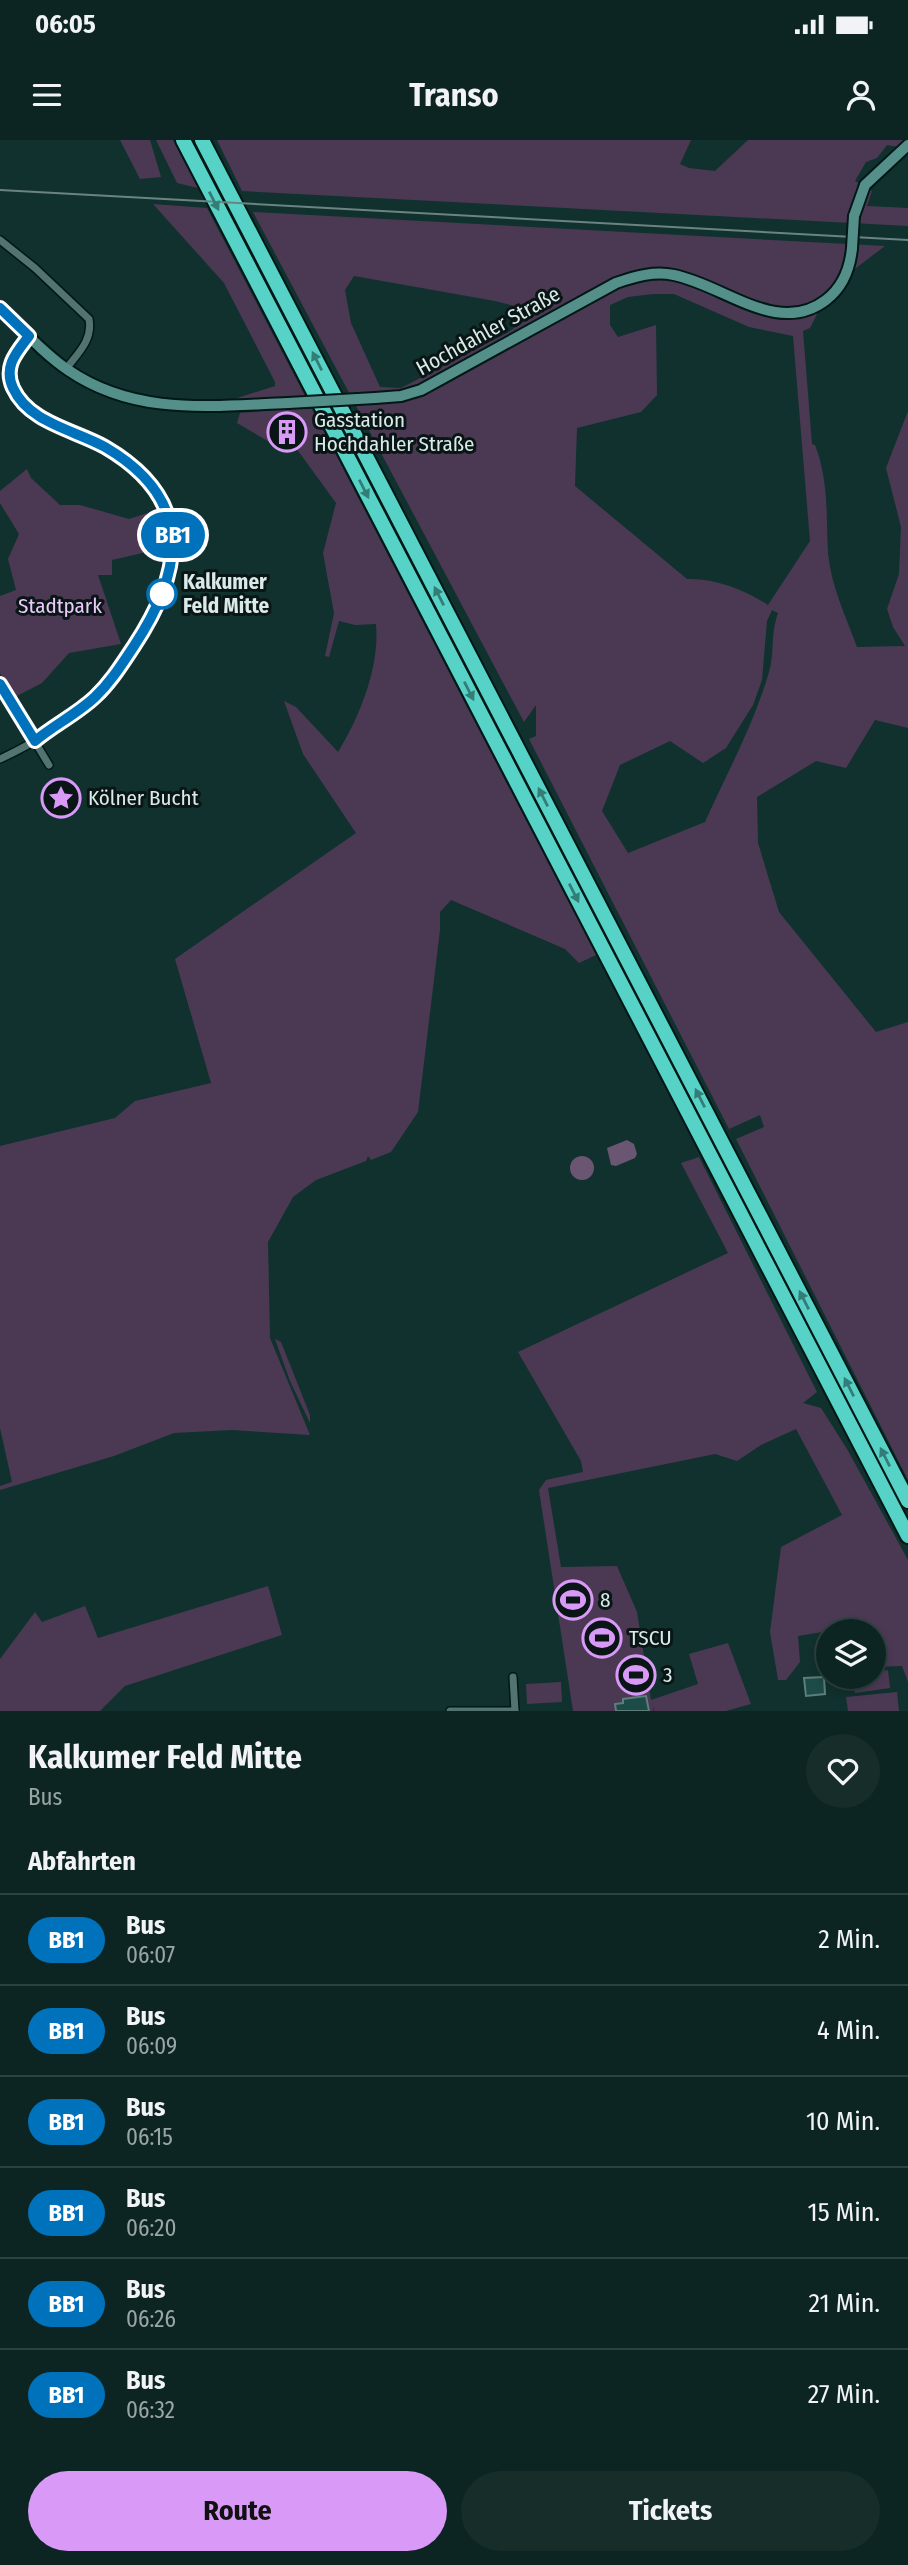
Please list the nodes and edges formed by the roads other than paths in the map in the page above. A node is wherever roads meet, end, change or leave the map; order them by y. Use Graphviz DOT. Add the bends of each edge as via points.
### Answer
graph roads {
  1 [pos="183,140"];
  2 [pos="202,140"];
  3 [pos="908,145"];
  4 [pos="0,240"];
  5 [pos="0,308"];
  6 [pos="29,336"];
  7 [pos="66,369"];
  8 [pos="0,684"];
  9 [pos="35,741"];
  10 [pos="0,759"];
  11 [pos="49,765"];
  12 [pos="908,1502"];
  13 [pos="908,1536"];
  14 [pos="513,1677"];
  15 [pos="450,1711"];
  16 [pos="515,1711"];
  1 -- 13 [label="highway, one-way"];
  12 -- 2 [label="highway, one-way"];
  3 -- 7 [label="main road, Hochdahler Straße, bridge" via="865,185 854,216 848,269 838,288 805,311 773,313 682,277 644,275 617,283 404,396 224,406 144,403 104,392"];
  4 -- 7 [label="street" via="89,319 88,340"];
  5 -- 6 [label="main road, Hochdahler Straße"];
  6 -- 7 [label="main road, Hochdahler Straße"];
  6 -- 9 [label="street" via="10,365 16,393 33,412 105,447 137,470 164,506 174,551 157,605 121,665 96,696"];
  8 -- 9 [label="street"];
  9 -- 10 [label="street"];
  9 -- 11 [label="street"];
  14 -- 16 [label="street"];
  15 -- 16 [label="street"];
}
